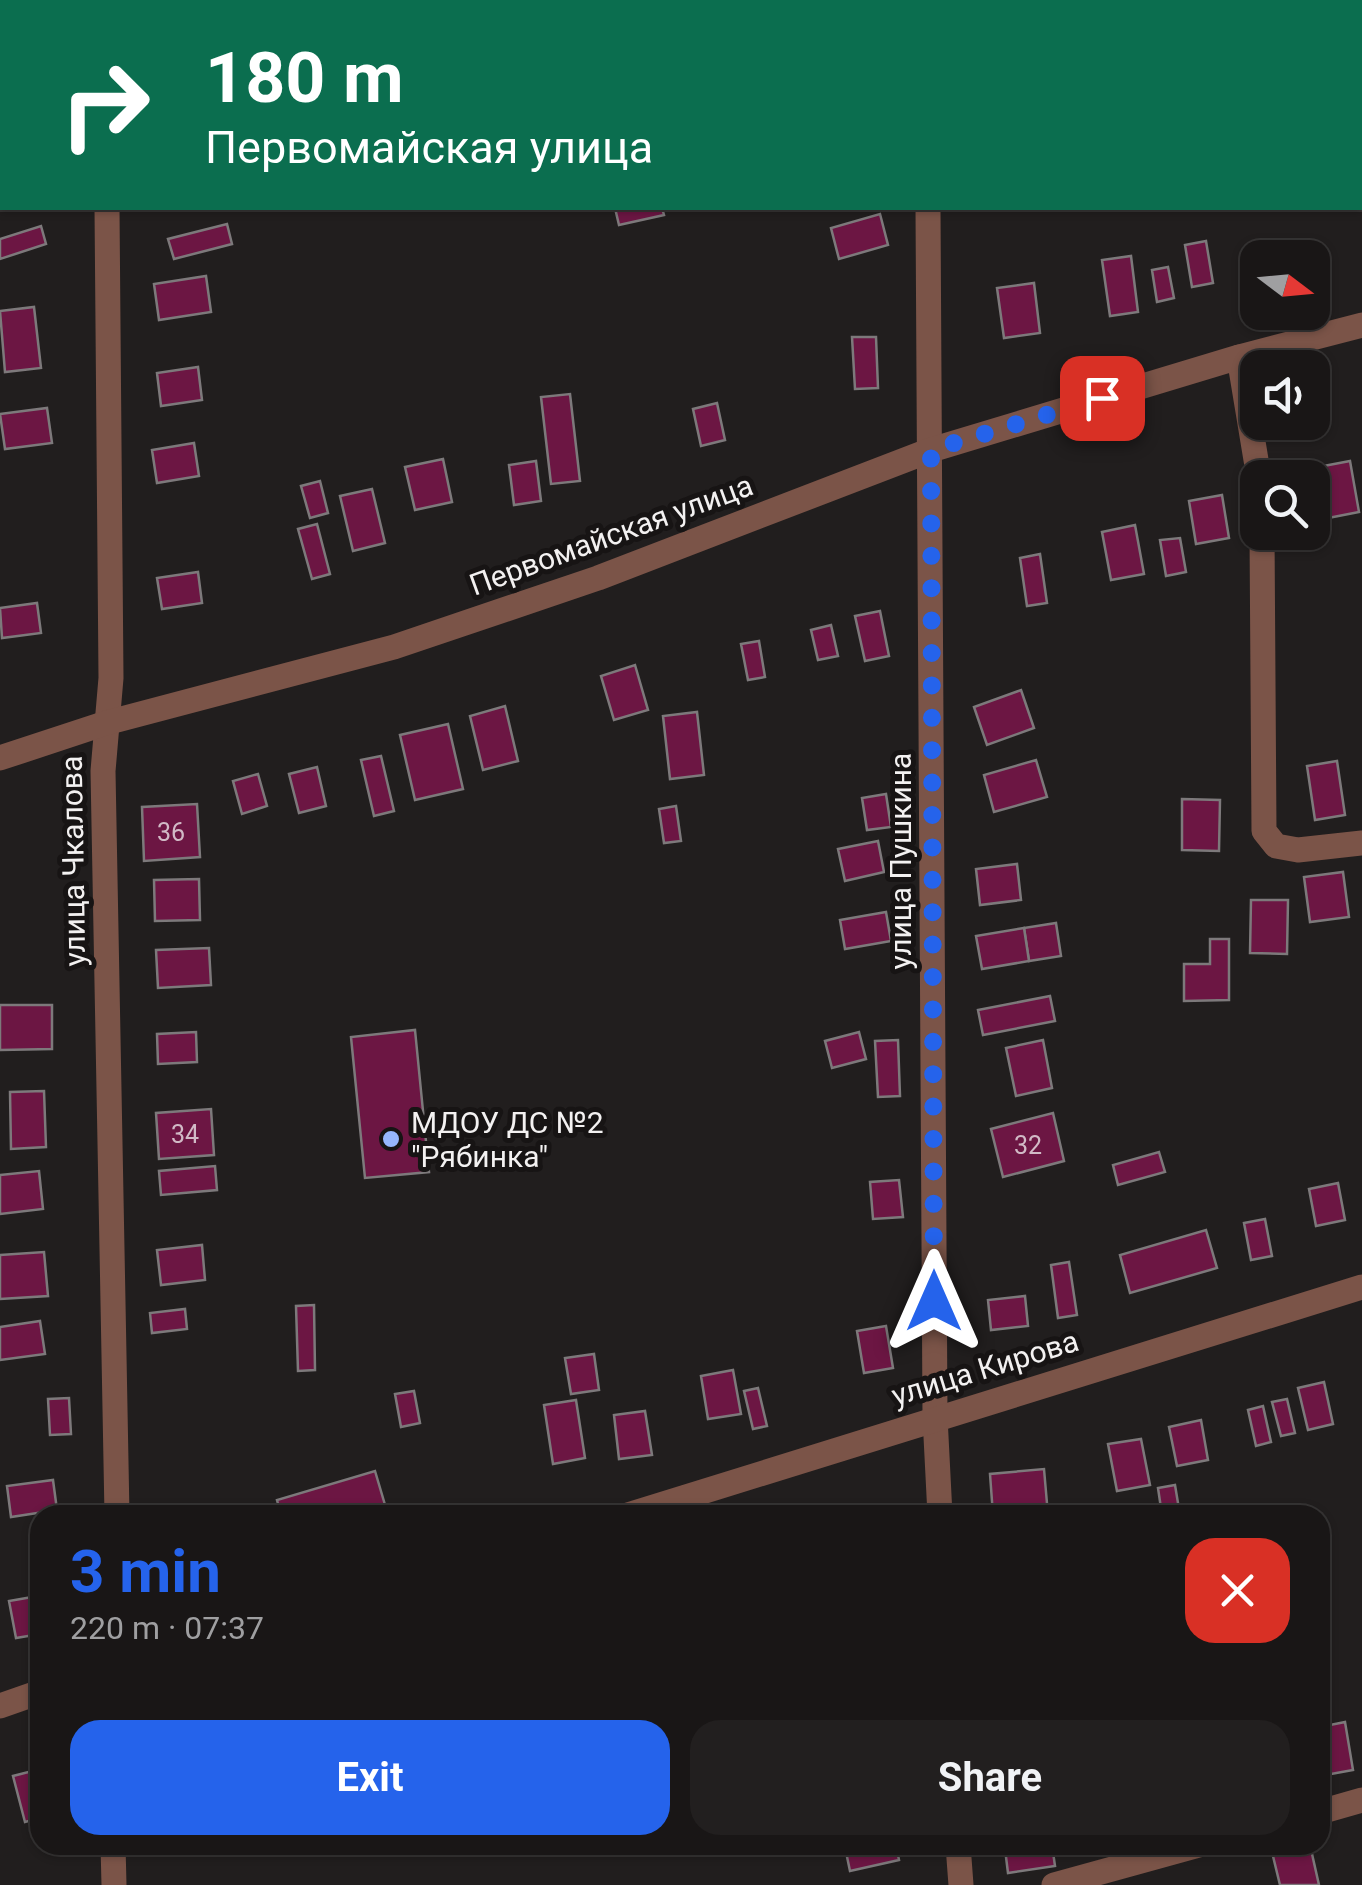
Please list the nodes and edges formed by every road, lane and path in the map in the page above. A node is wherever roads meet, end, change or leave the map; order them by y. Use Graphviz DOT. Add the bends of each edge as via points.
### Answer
graph roads {
  1 [pos="107,210"];
  2 [pos="928,210"];
  3 [pos="1362,324"];
  4 [pos="1239,357"];
  5 [pos="931,450"];
  6 [pos="1256,460"];
  7 [pos="1262,550"];
  8 [pos="106,723"];
  9 [pos="0,758"];
  10 [pos="1362,843"];
  11 [pos="1362,1287"];
  12 [pos="934,1417"];
  13 [pos="117,1505"];
  14 [pos="659,1505"];
  15 [pos="939,1505"];
  16 [pos="30,1696"];
  17 [pos="0,1706"];
  18 [pos="1362,1800"];
  19 [pos="1330,1809"];
  20 [pos="114,1855"];
  21 [pos="959,1855"];
  22 [pos="1163,1855"];
  23 [pos="114,1885"];
  24 [pos="961,1885"];
  25 [pos="1054,1885"];
  1 -- 8 [label="street, улица Чкалова"];
  2 -- 5 [label="street, улица Пушкина"];
  3 -- 4 [label="street, Первомайская улица"];
  4 -- 5 [label="street, Первомайская улица"];
  4 -- 6 [label="street"];
  5 -- 8 [label="street, Первомайская улица" via="598,578 394,647"];
  5 -- 12 [label="street, улица Пушкина"];
  7 -- 10 [label="street" via="1264,830 1276,846 1298,850"];
  8 -- 9 [label="street, Первомайская улица"];
  8 -- 13 [label="street, улица Чкалова"];
  11 -- 12 [label="street, улица Кирова"];
  12 -- 14 [label="street, улица Кирова"];
  12 -- 15 [label="street, улица Пушкина"];
  16 -- 17 [label="street"];
  18 -- 19 [label="street"];
  20 -- 23 [label="street"];
  21 -- 24 [label="street"];
  22 -- 25 [label="street"];
}
